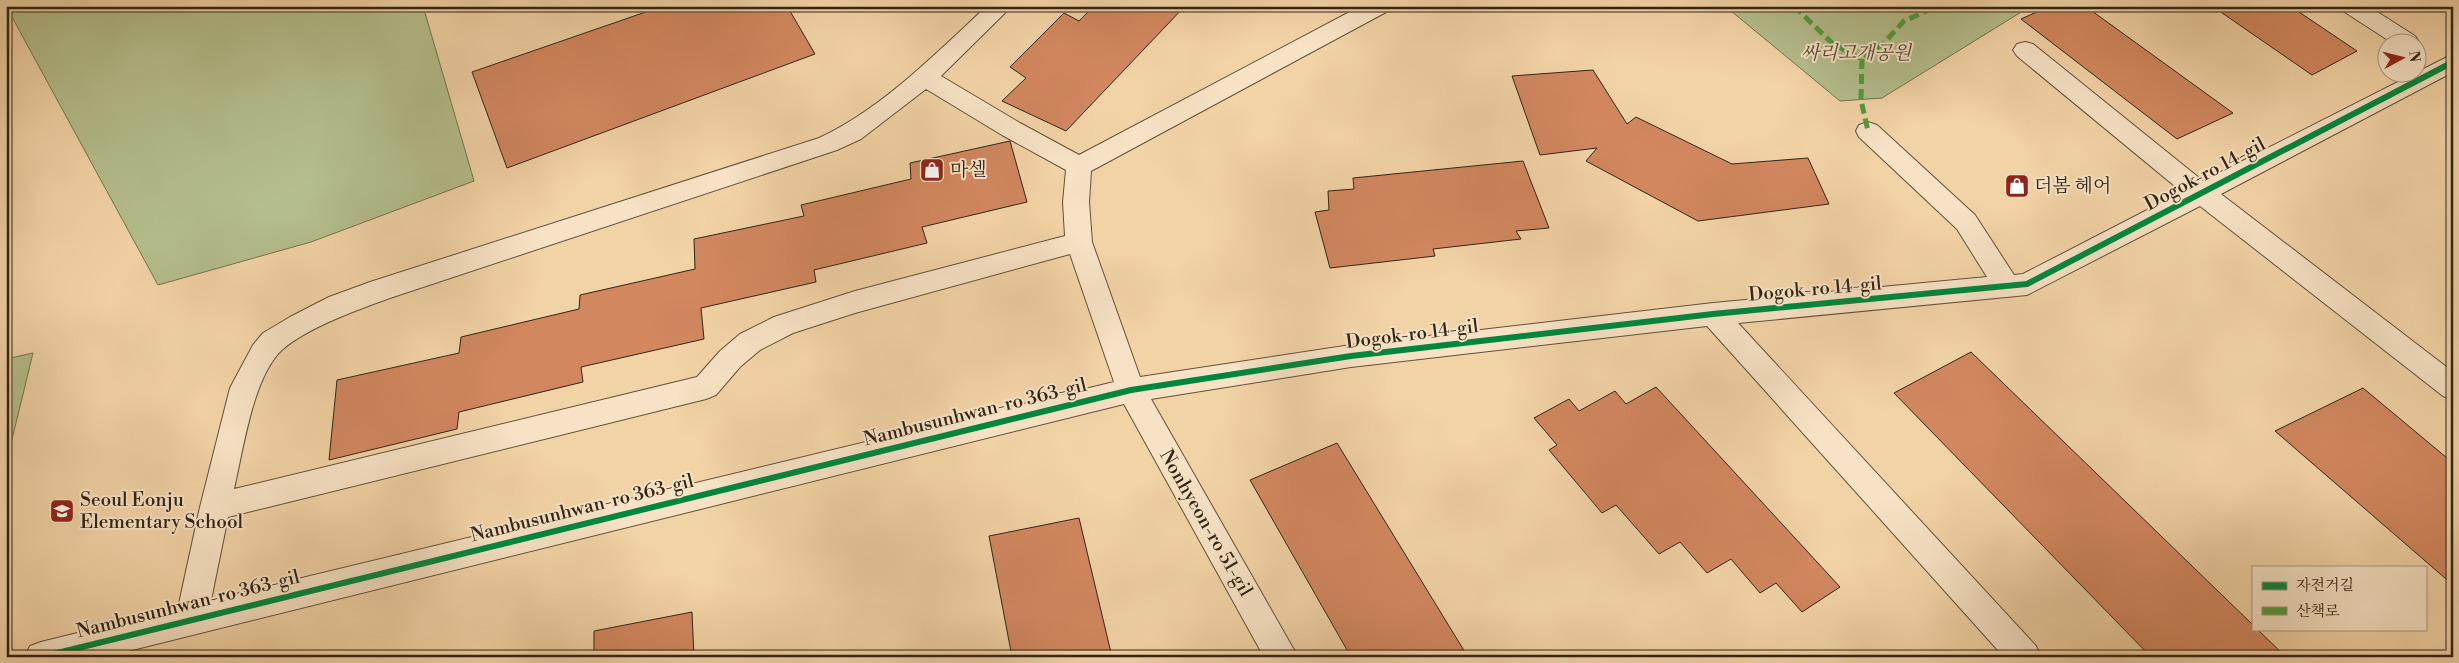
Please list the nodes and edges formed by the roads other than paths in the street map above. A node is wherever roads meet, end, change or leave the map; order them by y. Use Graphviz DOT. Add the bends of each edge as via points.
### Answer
graph roads {
  1 [pos="1001,6"];
  2 [pos="1380,6"];
  3 [pos="2351,6"];
  4 [pos="2391,32"];
  5 [pos="2025,50"];
  6 [pos="2426,54"];
  7 [pos="2450,67"];
  8 [pos="925,77"];
  9 [pos="1868,131"];
  10 [pos="1079,166"];
  11 [pos="2201,193"];
  12 [pos="1078,242"];
  13 [pos="2007,286"];
  14 [pos="1713,314"];
  15 [pos="2453,388"];
  16 [pos="1131,390"];
  17 [pos="215,507"];
  18 [pos="192,618"];
  19 [pos="41,657"];
  20 [pos="1282,657"];
  21 [pos="2025,657"];
  1 -- 8 [label="street"];
  2 -- 10 [label="street"];
  3 -- 4 [label="street"];
  5 -- 11 [label="street"];
  6 -- 7 [label="street"];
  7 -- 11 [label="street, Dogok-ro 14-gil"];
  8 -- 10 [label="street"];
  8 -- 17 [label="street" via="852,133 828,144 380,290 339,305 273,341 244,388"];
  9 -- 13 [label="street" via="1966,222"];
  10 -- 12 [label="street, Nonhyeon-ro 51-gil" via="1076,202"];
  11 -- 13 [label="street, Dogok-ro 14-gil" via="2027,284"];
  11 -- 15 [label="street, Dogok-ro 14-gil"];
  12 -- 16 [label="street, Nonhyeon-ro 51-gil"];
  12 -- 17 [label="street" via="855,302 784,325 750,342 706,387"];
  13 -- 14 [label="street, Dogok-ro 14-gil"];
  14 -- 16 [label="street, Dogok-ro 14-gil" via="1351,356"];
  14 -- 21 [label="street"];
  16 -- 18 [label="street, Nambusunhwan-ro 363-gil"];
  16 -- 20 [label="street, Nonhyeon-ro 51-gil"];
  17 -- 18 [label="street"];
  18 -- 19 [label="street, Nambusunhwan-ro 363-gil"];
}
